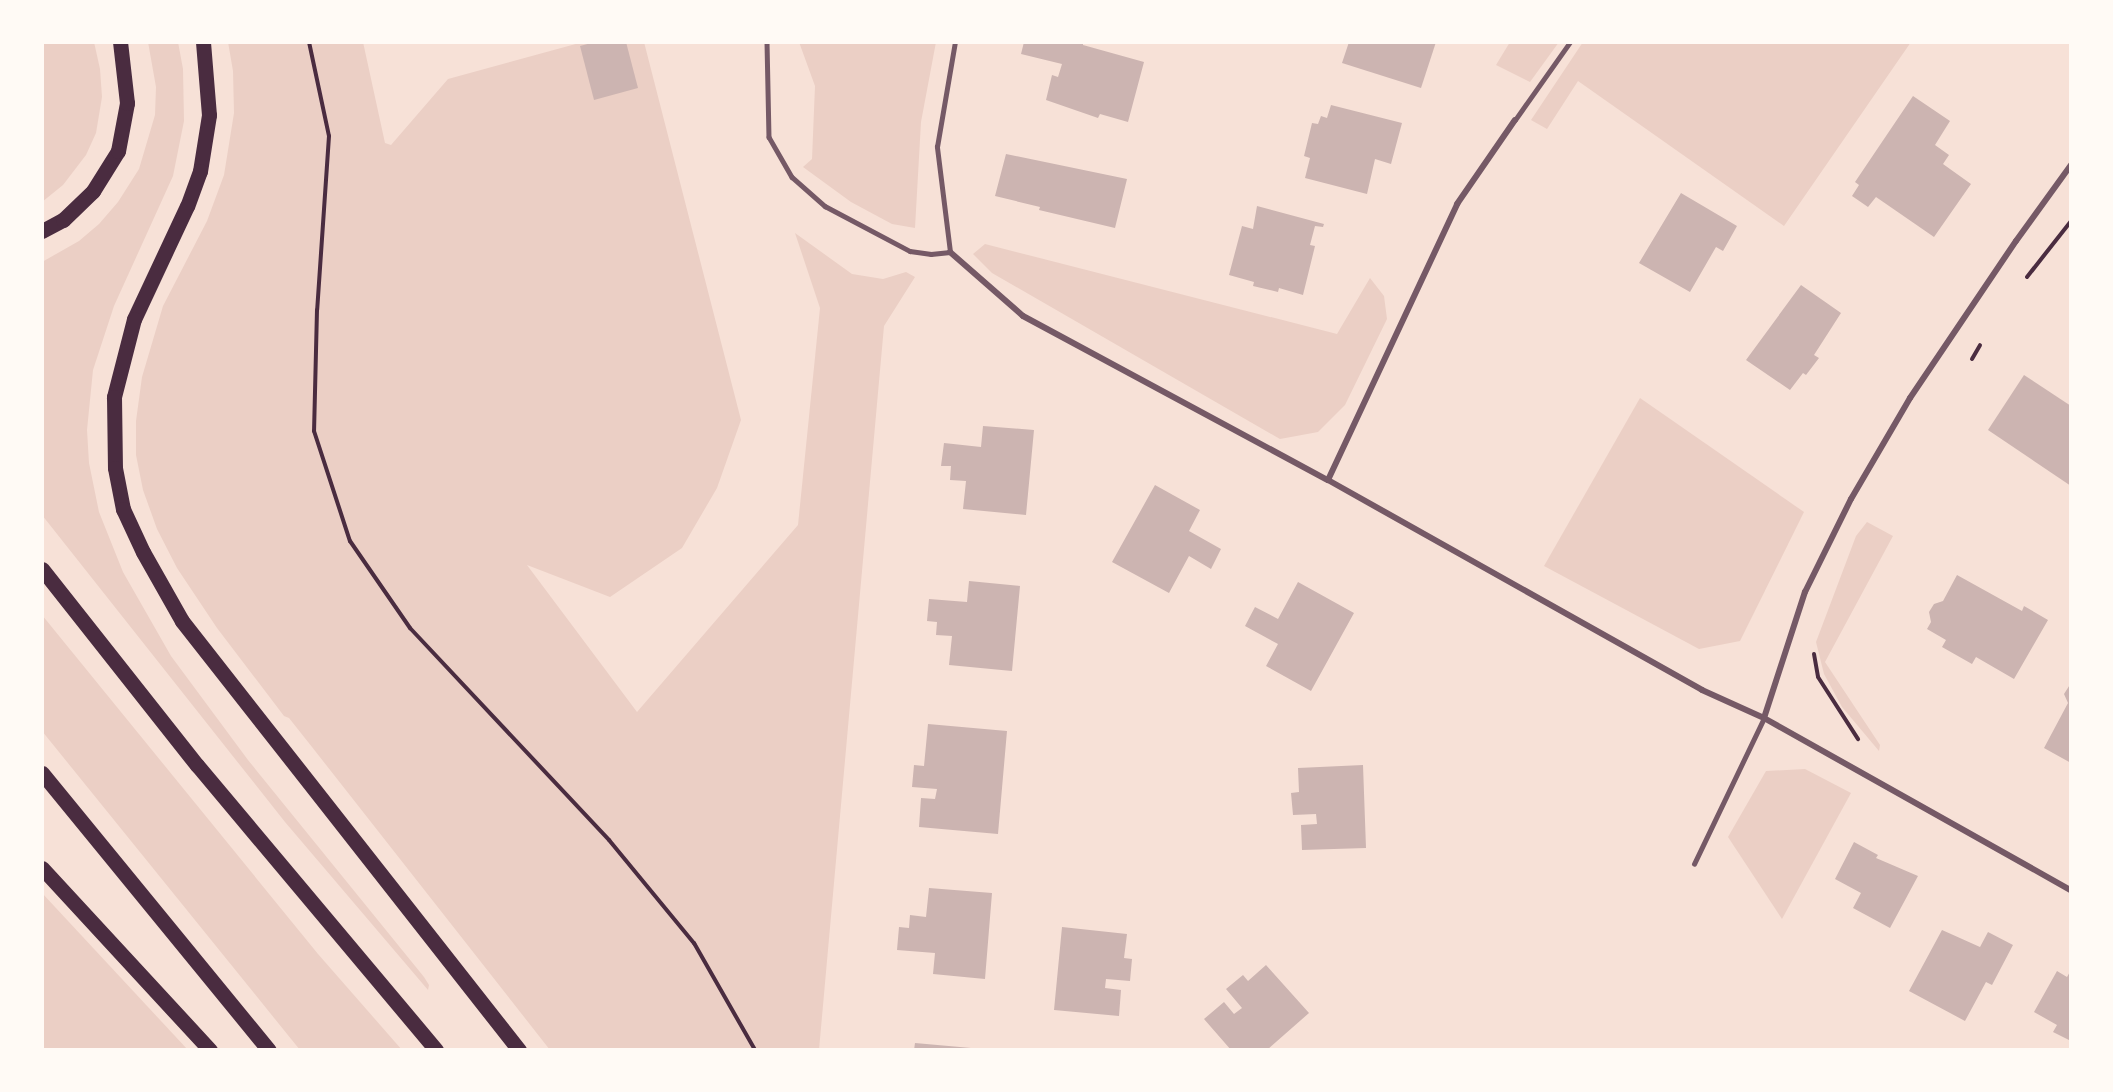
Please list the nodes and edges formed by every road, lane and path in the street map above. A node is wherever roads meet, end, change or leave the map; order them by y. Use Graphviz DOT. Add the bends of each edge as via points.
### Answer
graph roads {
  1 [pos="120,42"];
  2 [pos="203,42"];
  3 [pos="309,42"];
  4 [pos="767,42"];
  5 [pos="955,42"];
  6 [pos="1570,42"];
  7 [pos="1515,120"];
  8 [pos="2071,165"];
  9 [pos="2071,221"];
  10 [pos="42,231"];
  11 [pos="950,252"];
  12 [pos="2021,284"];
  13 [pos="1983,341"];
  14 [pos="1970,361"];
  15 [pos="1328,480"];
  16 [pos="42,569"];
  17 [pos="1814,644"];
  18 [pos="1764,718"];
  19 [pos="42,773"];
  20 [pos="1863,773"];
  21 [pos="1694,864"];
  22 [pos="42,868"];
  23 [pos="2071,890"];
  24 [pos="210,1050"];
  25 [pos="269,1050"];
  26 [pos="436,1050"];
  27 [pos="519,1050"];
  28 [pos="755,1050"];
  1 -- 10 [label="main road" via="127,103 118,151 93,191 63,220"];
  2 -- 27 [label="main road" via="209,115 200,171 134,319 114,397 115,468 123,509 142,552 182,621"];
  3 -- 28 [label="path" via="329,136 317,310 314,431 350,541 410,628 609,840 694,943"];
  4 -- 11 [label="lane" via="769,136 792,177 825,206 910,251"];
  5 -- 11 [label="lane" via="937,147"];
  6 -- 7 [label="lane"];
  7 -- 15 [label="street" via="1457,204"];
  8 -- 18 [label="street" via="1910,398 1851,499 1805,592"];
  9 -- 12 [label="path"];
  11 -- 15 [label="street" via="1023,316"];
  13 -- 14 [label="path"];
  15 -- 18 [label="street" via="1702,690"];
  16 -- 26 [label="main road" via="205,774"];
  17 -- 20 [label="path" via="1818,677 1841,718 1871,756"];
  18 -- 20 [label="street"];
  18 -- 21 [label="lane"];
  19 -- 25 [label="main road"];
  20 -- 23 [label="street"];
  22 -- 24 [label="main road"];
}
